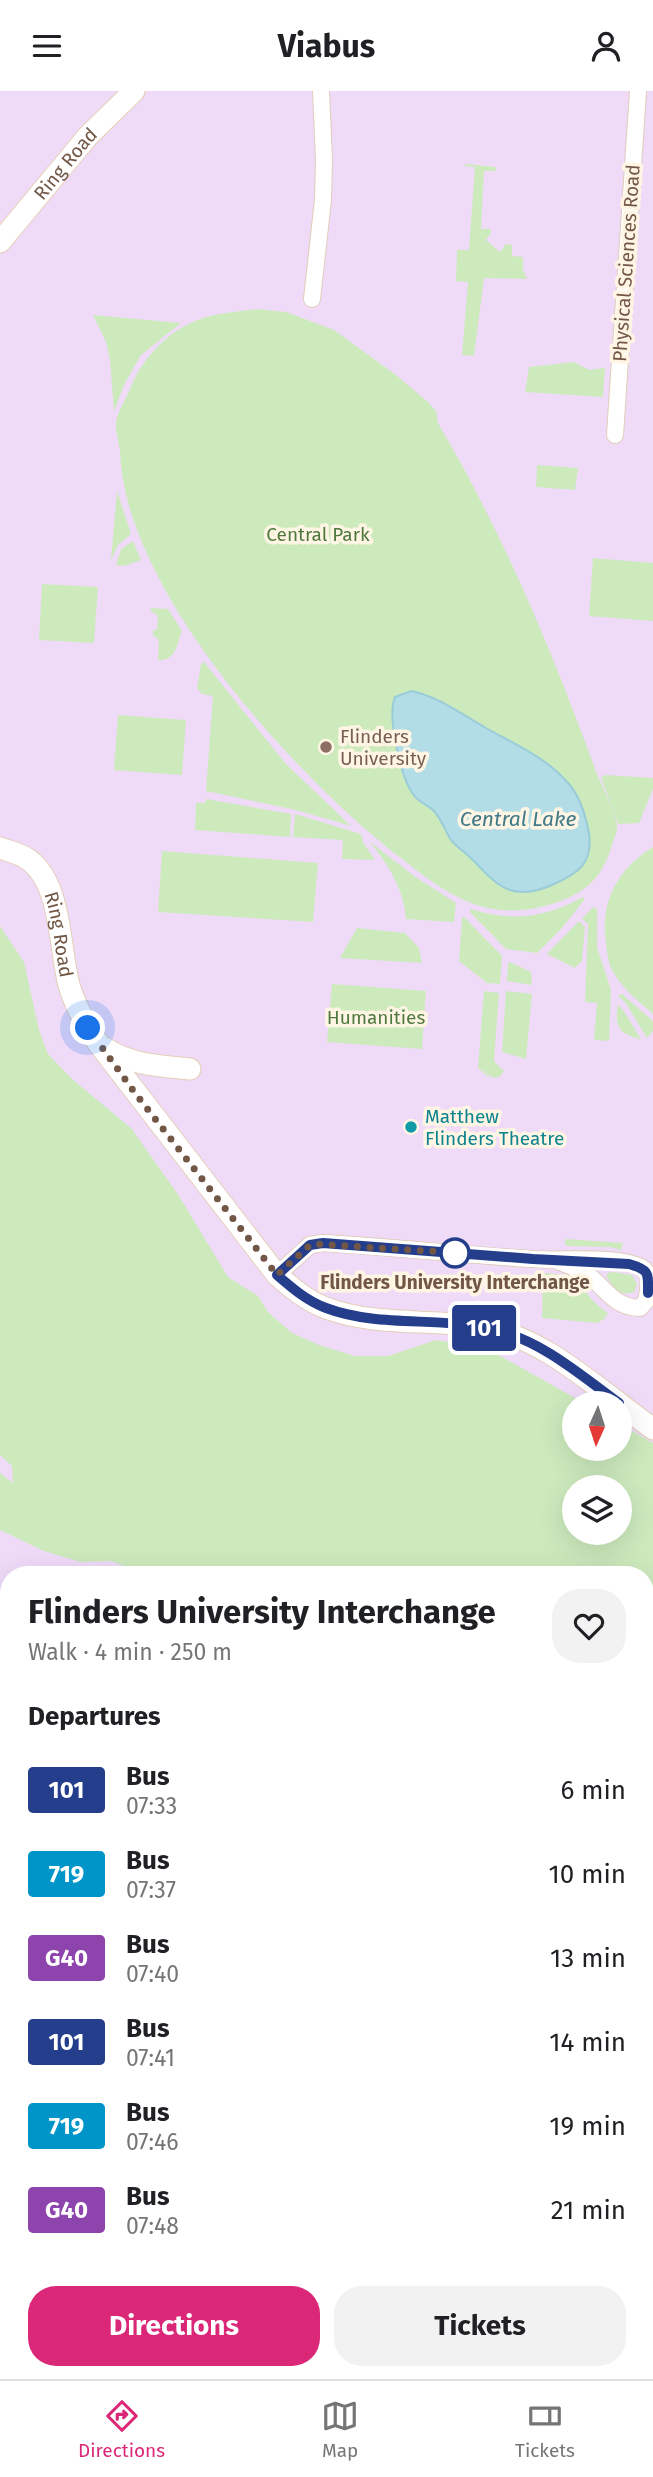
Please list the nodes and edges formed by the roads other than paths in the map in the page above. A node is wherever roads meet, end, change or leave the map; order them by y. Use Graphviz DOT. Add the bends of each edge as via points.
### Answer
graph roads {
  1 [pos="134,91"];
  2 [pos="321,91"];
  3 [pos="638,91"];
  4 [pos="0,242"];
  5 [pos="312,299"];
  6 [pos="615,435"];
  7 [pos="0,848"];
  8 [pos="98,1043"];
  9 [pos="190,1069"];
  10 [pos="558,1261"];
  11 [pos="277,1275"];
  12 [pos="601,1391"];
  13 [pos="632,1414"];
  14 [pos="653,1429"];
  1 -- 4 [label="street, Ring Road" via="88,136"];
  2 -- 5 [label="street" via="323,200"];
  3 -- 6 [label="street, Physical Sciences Road"];
  7 -- 8 [label="street, Ring Road" via="27,859 47,886 72,994"];
  8 -- 9 [label="street" via="118,1057"];
  8 -- 11 [label="street, Ring Road"];
  10 -- 10 [label="street" via="642,1267 648,1275 646,1301 640,1308 620,1304 593,1279"];
  10 -- 11 [label="street" via="323,1243 310,1245"];
  11 -- 12 [label="street, Ring Road" via="309,1300 342,1313 498,1330 557,1359"];
  13 -- 14 [label="street, Ring Road"];
}
